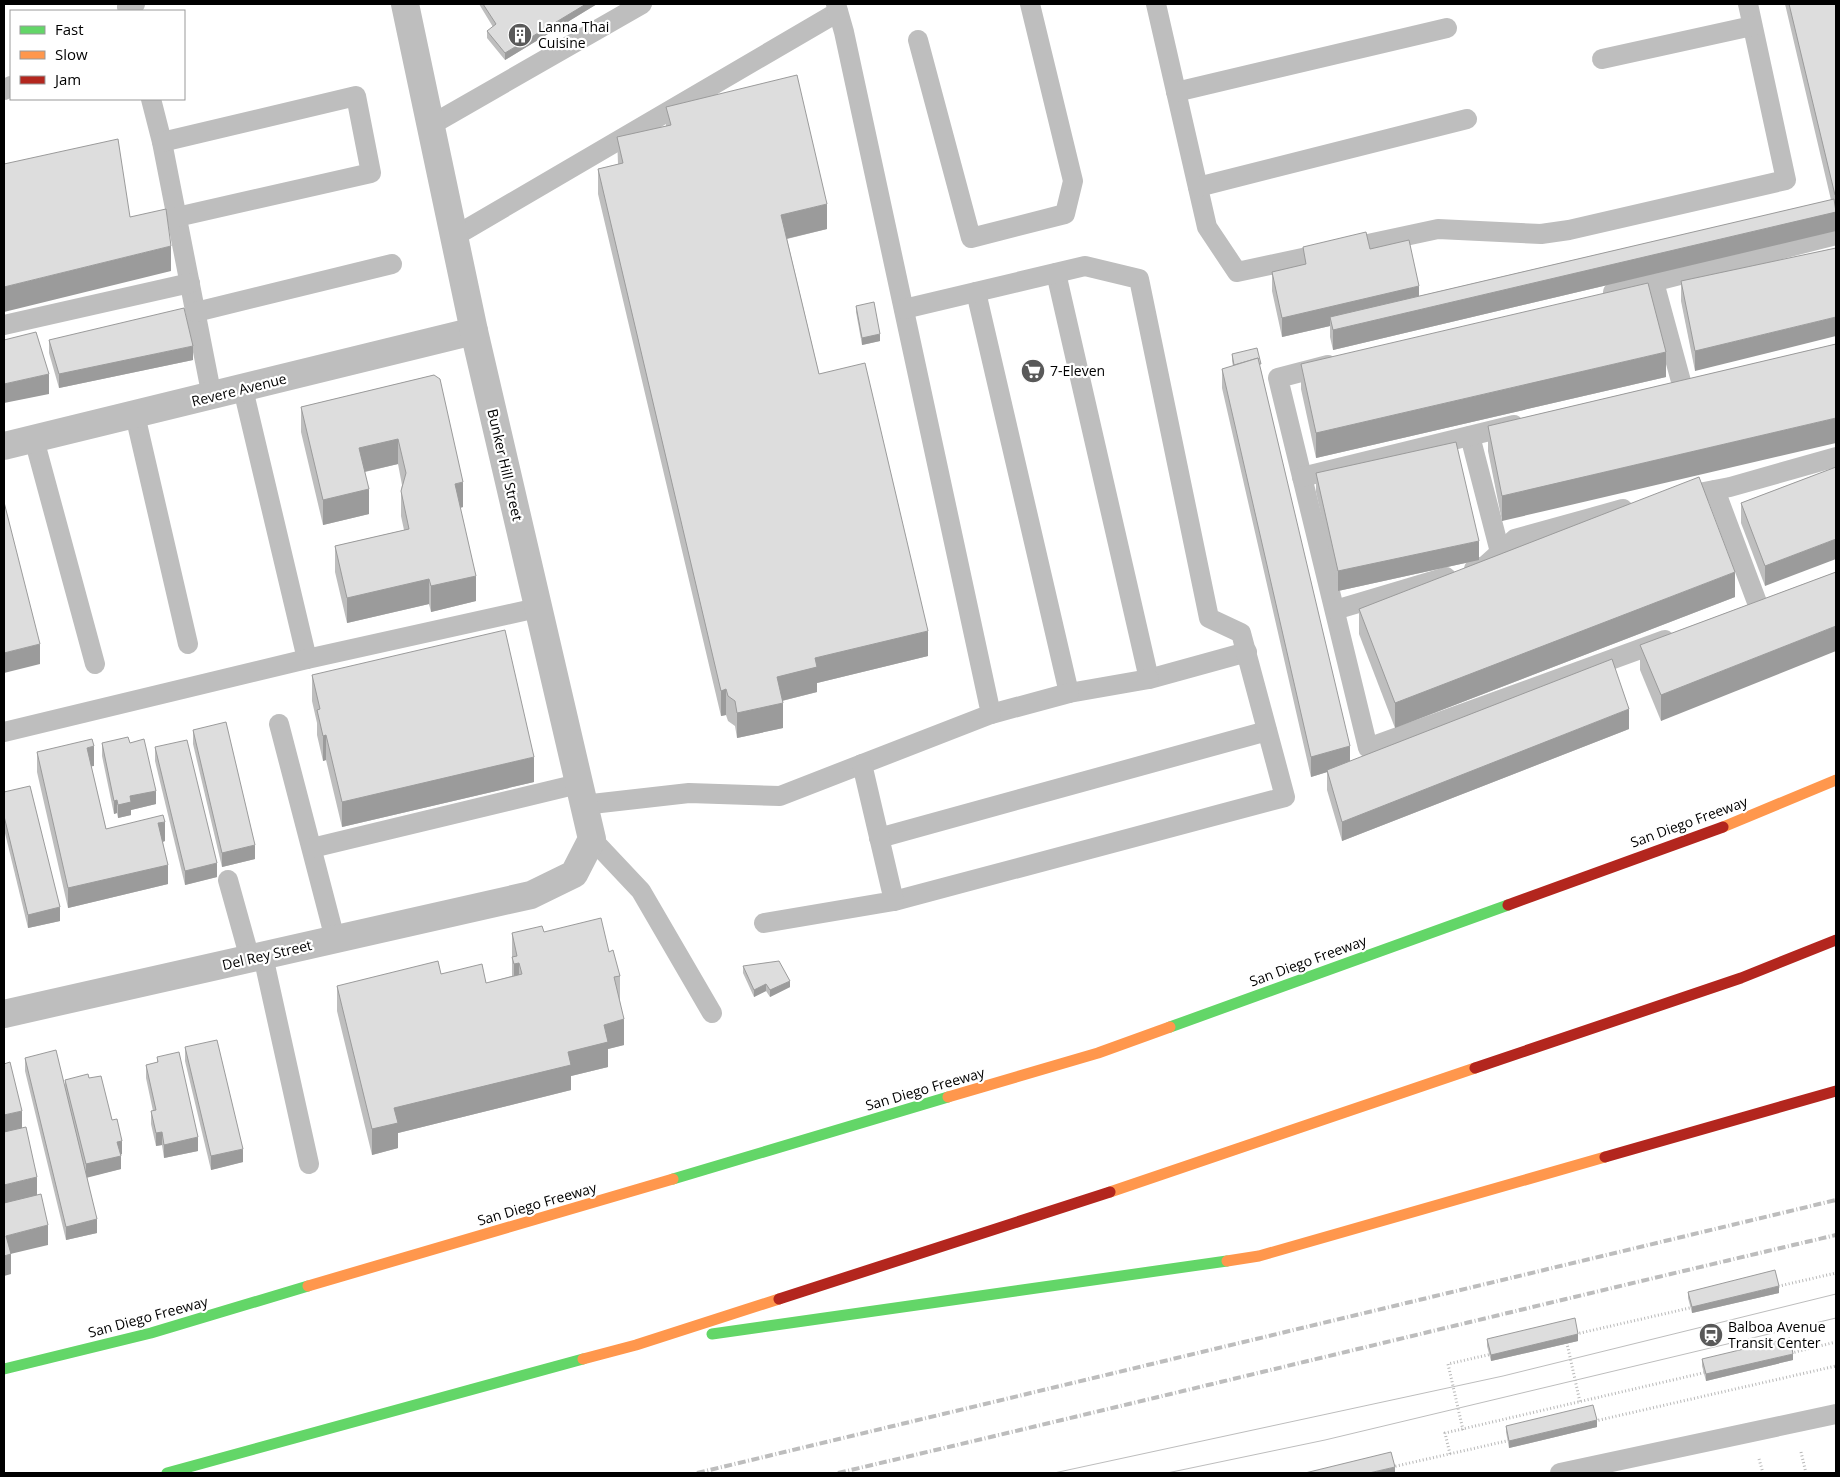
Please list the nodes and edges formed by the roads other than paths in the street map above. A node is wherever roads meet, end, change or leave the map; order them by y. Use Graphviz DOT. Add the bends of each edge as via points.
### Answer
graph roads {
  1 [pos="405,4"];
  2 [pos="642,4"];
  3 [pos="1030,4"];
  4 [pos="1156,4"];
  5 [pos="1748,4"];
  6 [pos="837,8"];
  7 [pos="1752,26"];
  8 [pos="1447,28"];
  9 [pos="918,40"];
  10 [pos="1602,59"];
  11 [pos="1176,92"];
  12 [pos="151,100"];
  13 [pos="1467,119"];
  14 [pos="431,125"];
  15 [pos="162,142"];
  16 [pos="1198,187"];
  17 [pos="177,217"];
  18 [pos="1836,235"];
  19 [pos="454,236"];
  20 [pos="392,264"];
  21 [pos="1056,273"];
  22 [pos="1654,282"];
  23 [pos="190,283"];
  24 [pos="976,292"];
  25 [pos="1596,296"];
  26 [pos="904,309"];
  27 [pos="196,312"];
  28 [pos="4,326"];
  29 [pos="474,331"];
  30 [pos="1346,360"];
  31 [pos="1682,385"];
  32 [pos="243,389"];
  33 [pos="212,397"];
  34 [pos="135,415"];
  35 [pos="1528,422"];
  36 [pos="1470,436"];
  37 [pos="34,439"];
  38 [pos="4,446"];
  39 [pos="1836,458"];
  40 [pos="1302,477"];
  41 [pos="1715,490"];
  42 [pos="1500,552"];
  43 [pos="1758,605"];
  44 [pos="537,608"];
  45 [pos="1335,610"];
  46 [pos="1685,632"];
  47 [pos="188,644"];
  48 [pos="1247,652"];
  49 [pos="307,659"];
  50 [pos="95,664"];
  51 [pos="1149,679"];
  52 [pos="1069,693"];
  53 [pos="991,714"];
  54 [pos="279,724"];
  55 [pos="1267,731"];
  56 [pos="4,732"];
  57 [pos="862,764"];
  58 [pos="1836,780"];
  59 [pos="581,794"];
  60 [pos="879,838"];
  61 [pos="592,839"];
  62 [pos="312,848"];
  63 [pos="228,880"];
  64 [pos="894,901"];
  65 [pos="764,923"];
  66 [pos="335,939"];
  67 [pos="1836,940"];
  68 [pos="257,957"];
  69 [pos="712,1013"];
  70 [pos="4,1014"];
  71 [pos="1836,1091"];
  72 [pos="309,1164"];
  73 [pos="636,1345"];
  74 [pos="4,1369"];
  75 [pos="1836,1414"];
  76 [pos="167,1473"];
  77 [pos="1560,1473"];
  1 -- 14 [label="street, Bunker Hill Street"];
  2 -- 14 [label="lane"];
  3 -- 9 [label="lane" via="1072,181 1065,214 971,238"];
  4 -- 11 [label="lane"];
  5 -- 7 [label="lane"];
  6 -- 19 [label="lane"];
  6 -- 26 [label="lane"];
  7 -- 10 [label="lane"];
  7 -- 16 [label="lane" via="1786,180 1569,230 1541,234 1438,229 1236,272 1207,227"];
  8 -- 11 [label="lane"];
  11 -- 16 [label="lane"];
  12 -- 15 [label="lane"];
  13 -- 16 [label="lane"];
  14 -- 19 [label="street, Bunker Hill Street"];
  15 -- 17 [label="lane"];
  15 -- 17 [label="lane" via="356,96 371,173"];
  17 -- 23 [label="lane"];
  18 -- 22 [label="lane"];
  19 -- 29 [label="street, Bunker Hill Street"];
  20 -- 27 [label="lane"];
  21 -- 24 [label="lane"];
  21 -- 48 [label="lane" via="1084,266 1139,279 1209,618 1241,632"];
  21 -- 51 [label="lane"];
  22 -- 25 [label="lane"];
  22 -- 31 [label="lane"];
  23 -- 27 [label="lane"];
  23 -- 28 [label="lane"];
  24 -- 26 [label="lane"];
  24 -- 52 [label="lane"];
  26 -- 53 [label="lane"];
  27 -- 33 [label="lane"];
  29 -- 32 [label="street, Revere Avenue"];
  29 -- 44 [label="street, Bunker Hill Street"];
  30 -- 40 [label="lane" via="1278,378"];
  32 -- 33 [label="street, Revere Avenue"];
  32 -- 49 [label="lane"];
  33 -- 34 [label="street, Revere Avenue"];
  34 -- 37 [label="street, Revere Avenue"];
  34 -- 47 [label="lane"];
  35 -- 36 [label="lane"];
  36 -- 40 [label="lane"];
  36 -- 42 [label="lane"];
  37 -- 38 [label="street, Revere Avenue"];
  37 -- 50 [label="lane"];
  39 -- 41 [label="lane"];
  40 -- 45 [label="lane"];
  41 -- 42 [label="lane" via="1654,502 1514,539"];
  41 -- 43 [label="lane"];
  42 -- 45 [label="lane" via="1484,566"];
  44 -- 49 [label="lane"];
  44 -- 59 [label="street, Bunker Hill Street"];
  45 -- 46 [label="lane" via="1368,748"];
  48 -- 51 [label="lane"];
  48 -- 55 [label="lane"];
  49 -- 56 [label="lane"];
  51 -- 52 [label="lane"];
  52 -- 53 [label="lane"];
  53 -- 57 [label="lane"];
  54 -- 62 [label="lane"];
  55 -- 60 [label="lane"];
  55 -- 64 [label="lane" via="1285,798"];
  57 -- 59 [label="lane" via="780,796"];
  57 -- 60 [label="lane"];
  58 -- 74 [label="highway, San Diego Freeway" via="1731,824 1098,1053 151,1333"];
  59 -- 61 [label="street, Bunker Hill Street"];
  59 -- 62 [label="lane"];
  60 -- 64 [label="lane"];
  61 -- 66 [label="street, Del Rey Street" via="574,874 531,895"];
  61 -- 69 [label="lane" via="641,891"];
  62 -- 66 [label="lane"];
  63 -- 68 [label="lane"];
  64 -- 65 [label="lane"];
  66 -- 68 [label="street, Del Rey Street"];
  67 -- 73 [label="highway" via="1741,978 1133,1184"];
  68 -- 70 [label="street, Del Rey Street"];
  68 -- 72 [label="lane"];
  71 -- 73 [label="highway" via="1258,1256"];
  73 -- 76 [label="highway"];
  75 -- 77 [label="lane"];
}
